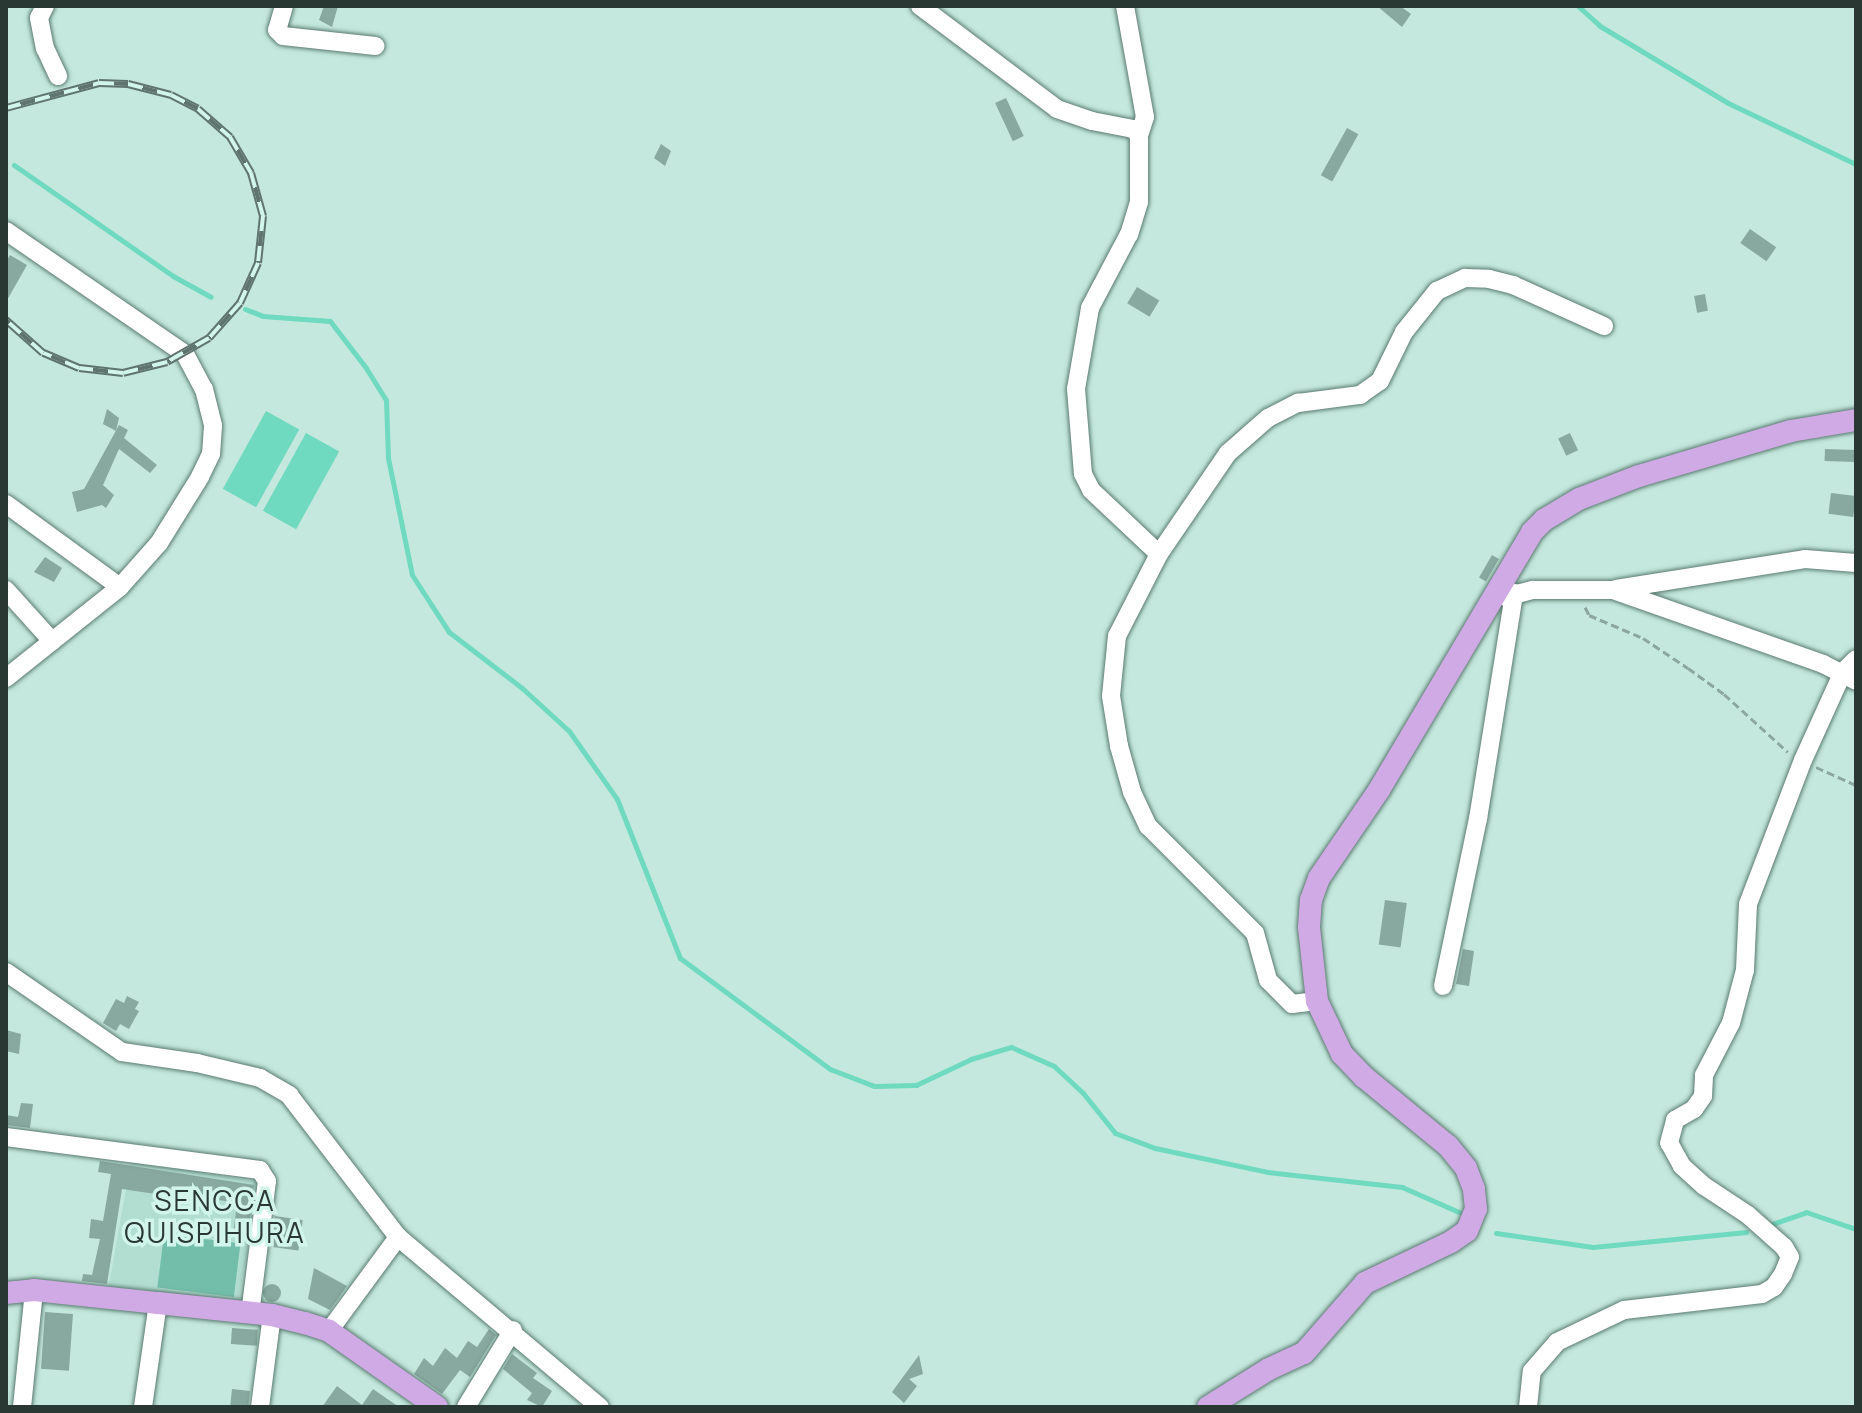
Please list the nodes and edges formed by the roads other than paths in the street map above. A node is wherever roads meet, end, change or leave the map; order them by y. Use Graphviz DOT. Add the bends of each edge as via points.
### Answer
graph roads {
  1 [pos="45,6"];
  2 [pos="284,6"];
  3 [pos="920,6"];
  4 [pos="1125,6"];
  5 [pos="375,46"];
  6 [pos="58,76"];
  7 [pos="1139,135"];
  8 [pos="6,231"];
  9 [pos="1604,326"];
  10 [pos="1856,420"];
  11 [pos="6,504"];
  12 [pos="1159,554"];
  13 [pos="1856,563"];
  14 [pos="120,587"];
  15 [pos="6,590"];
  16 [pos="1613,590"];
  17 [pos="1514,593"];
  18 [pos="1493,603"];
  19 [pos="52,641"];
  20 [pos="1852,671"];
  21 [pos="6,678"];
  22 [pos="6,972"];
  23 [pos="1443,986"];
  24 [pos="1317,1001"];
  25 [pos="6,1137"];
  26 [pos="398,1237"];
  27 [pos="34,1290"];
  28 [pos="6,1293"];
  29 [pos="158,1303"];
  30 [pos="261,1314"];
  31 [pos="513,1330"];
  32 [pos="329,1331"];
  33 [pos="22,1407"];
  34 [pos="143,1407"];
  35 [pos="260,1407"];
  36 [pos="437,1407"];
  37 [pos="466,1407"];
  38 [pos="600,1407"];
  39 [pos="1208,1407"];
  40 [pos="1528,1407"];
  1 -- 6 [label="street" via="39,18"];
  2 -- 5 [label="street" via="277,30 283,36"];
  3 -- 7 [label="street" via="1057,109"];
  4 -- 7 [label="street" via="1145,117"];
  7 -- 12 [label="street" via="1139,202 1129,234 1090,308 1076,389 1077,427 1083,474 1091,490"];
  8 -- 14 [label="street" via="171,342 185,354 204,389 213,426 211,454 159,543"];
  9 -- 12 [label="street" via="1489,279 1465,278 1437,291 1404,332 1380,381 1360,395 1298,403 1268,418 1228,453"];
  10 -- 18 [label="main road" via="1791,431 1579,499 1532,532"];
  11 -- 14 [label="street"];
  12 -- 24 [label="street" via="1117,636 1111,696 1132,792 1148,826 1255,933 1268,980 1292,1004"];
  13 -- 16 [label="street" via="1805,559"];
  14 -- 19 [label="street"];
  15 -- 19 [label="street"];
  16 -- 17 [label="street"];
  16 -- 20 [label="street"];
  17 -- 18 [label="street"];
  17 -- 23 [label="street" via="1478,819"];
  18 -- 24 [label="main road" via="1319,878 1309,927"];
  19 -- 21 [label="street"];
  20 -- 40 [label="street" via="1803,760 1748,904 1745,970 1731,1023 1704,1075 1703,1096 1694,1109 1675,1120 1669,1143 1682,1166 1704,1186 1784,1247 1790,1257 1783,1274 1762,1294 1624,1310 1557,1342 1532,1371"];
  22 -- 26 [label="street" via="122,1052 260,1078 289,1095"];
  24 -- 39 [label="main road" via="1342,1054 1448,1146 1466,1168 1476,1209 1467,1231 1451,1242 1365,1283 1304,1353"];
  25 -- 30 [label="street" via="260,1170 267,1181"];
  26 -- 31 [label="street"];
  26 -- 32 [label="street"];
  27 -- 28 [label="main road"];
  27 -- 29 [label="main road"];
  27 -- 33 [label="street"];
  29 -- 30 [label="main road"];
  29 -- 34 [label="street"];
  30 -- 32 [label="main road"];
  30 -- 35 [label="street"];
  31 -- 37 [label="street"];
  31 -- 38 [label="street"];
  32 -- 36 [label="main road"];
}
